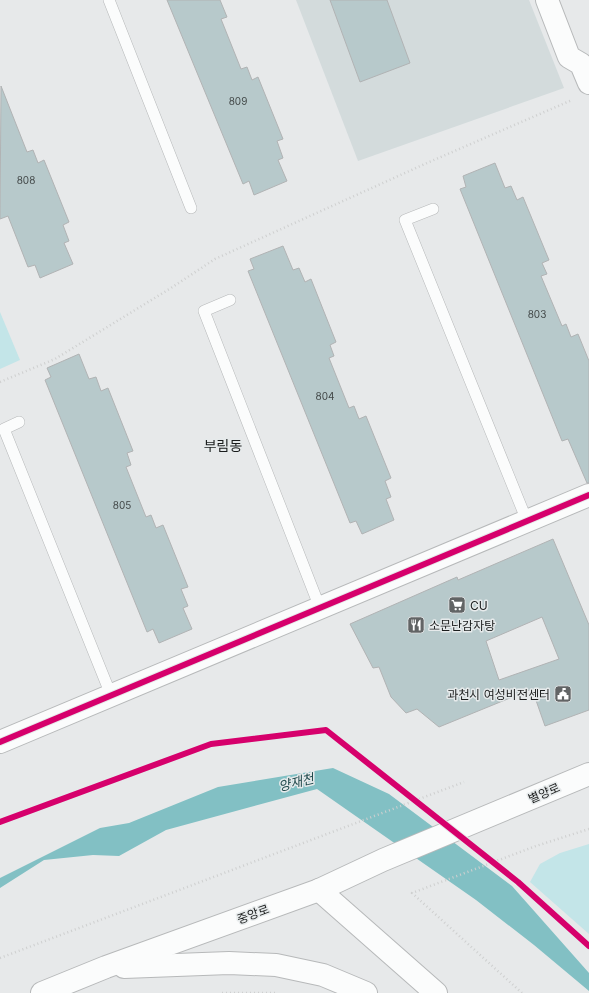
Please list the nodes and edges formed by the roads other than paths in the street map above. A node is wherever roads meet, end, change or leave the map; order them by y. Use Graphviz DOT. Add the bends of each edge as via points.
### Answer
graph roads {
  1 [pos="109,0"];
  2 [pos="547,0"];
  3 [pos="582,91"];
  4 [pos="191,208"];
  5 [pos="433,209"];
  6 [pos="230,300"];
  7 [pos="19,422"];
  8 [pos="588,500"];
  9 [pos="527,521"];
  10 [pos="320,608"];
  11 [pos="111,695"];
  12 [pos="0,742"];
  13 [pos="589,774"];
  14 [pos="319,890"];
  15 [pos="106,967"];
  16 [pos="42,993"];
  17 [pos="366,993"];
  18 [pos="436,993"];
  1 -- 4 [label="lane"];
  2 -- 3 [label="street" via="569,57 581,64"];
  5 -- 9 [label="lane" via="405,220"];
  6 -- 10 [label="lane" via="204,311"];
  7 -- 11 [label="lane" via="4,429"];
  8 -- 9 [label="street"];
  9 -- 10 [label="street"];
  10 -- 11 [label="street"];
  11 -- 12 [label="street"];
  13 -- 14 [label="street, 별양로" via="383,860"];
  14 -- 15 [label="street, 중앙로"];
  14 -- 18 [label="street"];
  15 -- 16 [label="street, 중앙로"];
  15 -- 17 [label="street" via="229,963 276,965 323,975"];
}
